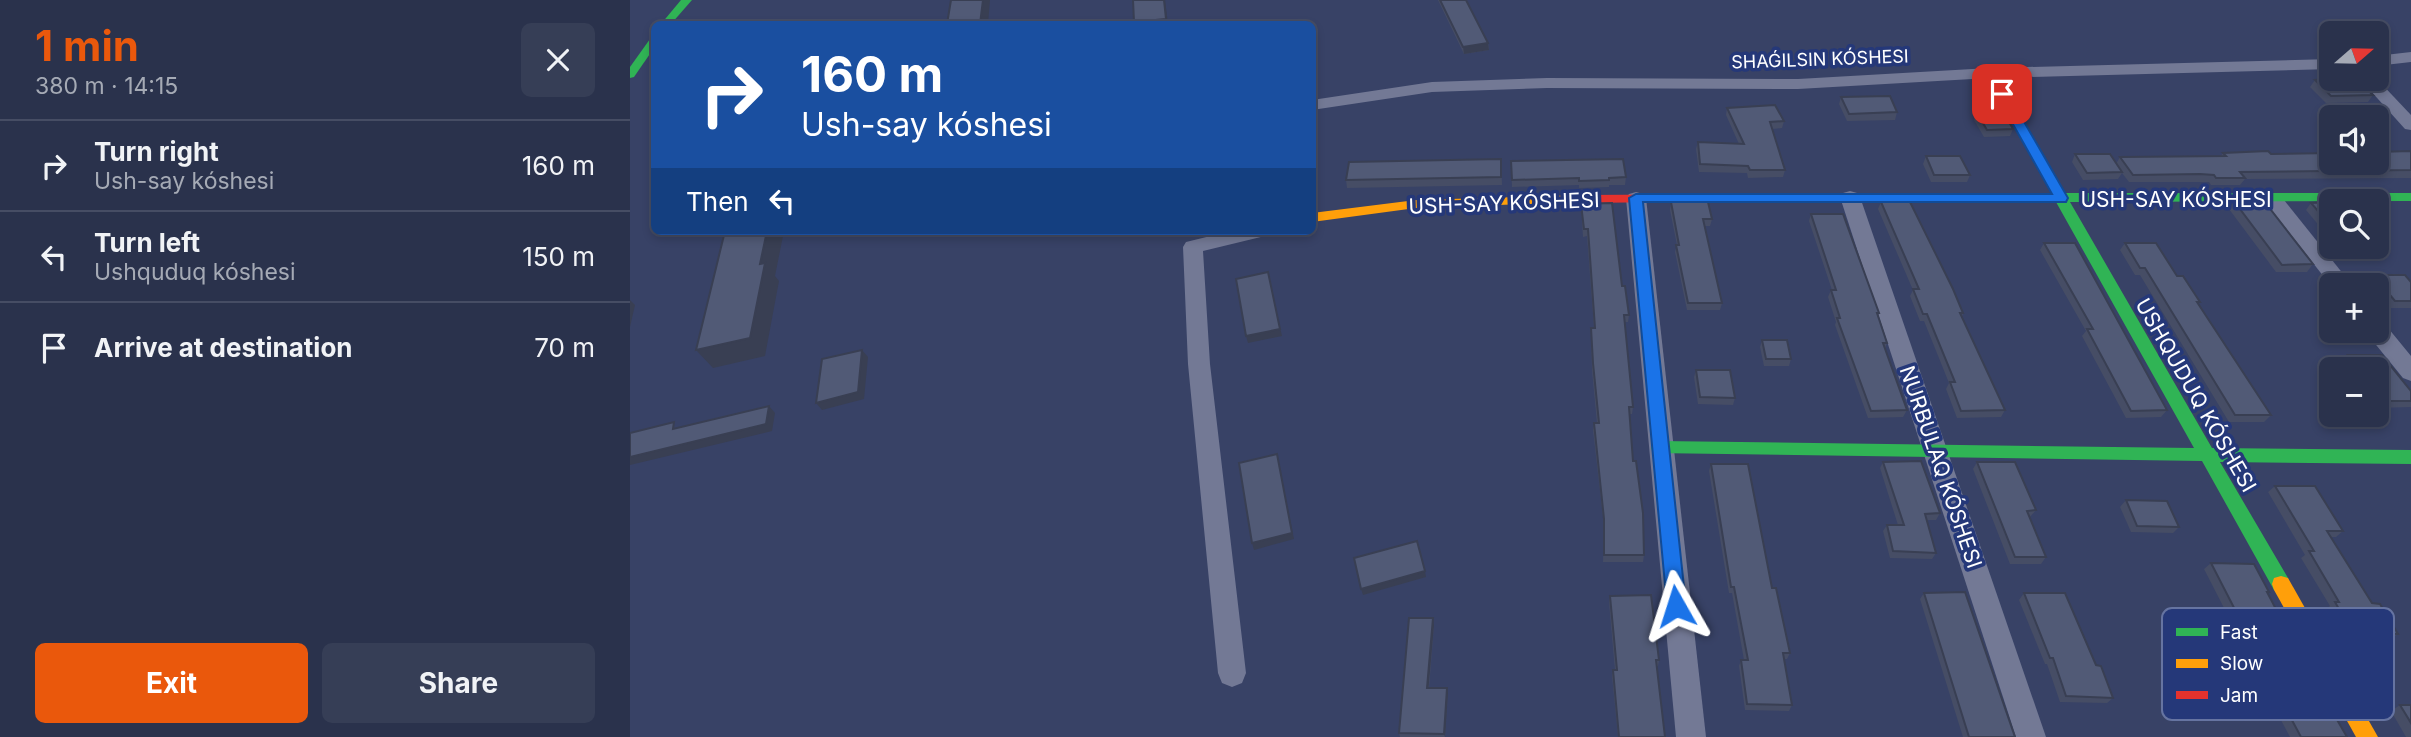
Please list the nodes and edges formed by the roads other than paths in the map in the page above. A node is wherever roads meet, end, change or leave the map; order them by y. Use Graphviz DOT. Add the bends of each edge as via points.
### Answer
graph roads {
  1 [pos="687,0"];
  2 [pos="669,21"];
  3 [pos="651,45"];
  4 [pos="2411,57"];
  5 [pos="2389,60"];
  6 [pos="2319,64"];
  7 [pos="1990,73"];
  8 [pos="630,75"];
  9 [pos="2379,91"];
  10 [pos="1316,104"];
  11 [pos="2411,125"];
  12 [pos="1850,197"];
  13 [pos="2411,197"];
  14 [pos="1636,198"];
  15 [pos="2061,198"];
  16 [pos="2273,199"];
  17 [pos="1316,217"];
  18 [pos="1242,235"];
  19 [pos="2332,273"];
  20 [pos="2387,343"];
  21 [pos="2411,372"];
  22 [pos="1659,448"];
  23 [pos="1936,451"];
  24 [pos="2205,454"];
  25 [pos="2411,457"];
  26 [pos="2294,608"];
  27 [pos="1233,673"];
  28 [pos="2358,720"];
  29 [pos="1690,737"];
  30 [pos="2031,737"];
  31 [pos="2368,737"];
  1 -- 2 [label="main road"];
  3 -- 8 [label="main road"];
  4 -- 5 [label="street"];
  6 -- 7 [label="street"];
  7 -- 10 [label="street" via="1798,84 1444,87"];
  7 -- 15 [label="main road, USHQUDUQ KÓSHESI"];
  9 -- 11 [label="street"];
  12 -- 14 [label="main road, USH-SAY KÓSHESI"];
  12 -- 15 [label="main road, USH-SAY KÓSHESI"];
  12 -- 23 [label="street, NURBULAQ KÓSHESI"];
  13 -- 16 [label="main road, USH-SAY KÓSHESI"];
  14 -- 17 [label="main road, USH-SAY KÓSHESI" via="1416,204"];
  14 -- 22 [label="street"];
  15 -- 16 [label="main road, USH-SAY KÓSHESI"];
  15 -- 24 [label="main road, USHQUDUQ KÓSHESI"];
  16 -- 19 [label="street"];
  18 -- 27 [label="street" via="1193,247 1199,364"];
  20 -- 21 [label="street"];
  22 -- 23 [label="main road"];
  22 -- 29 [label="street"];
  23 -- 24 [label="main road"];
  23 -- 30 [label="street, NURBULAQ KÓSHESI"];
  24 -- 25 [label="main road"];
  24 -- 26 [label="main road, USHQUDUQ KÓSHESI"];
  28 -- 31 [label="main road, USHQUDUQ KÓSHESI"];
}
